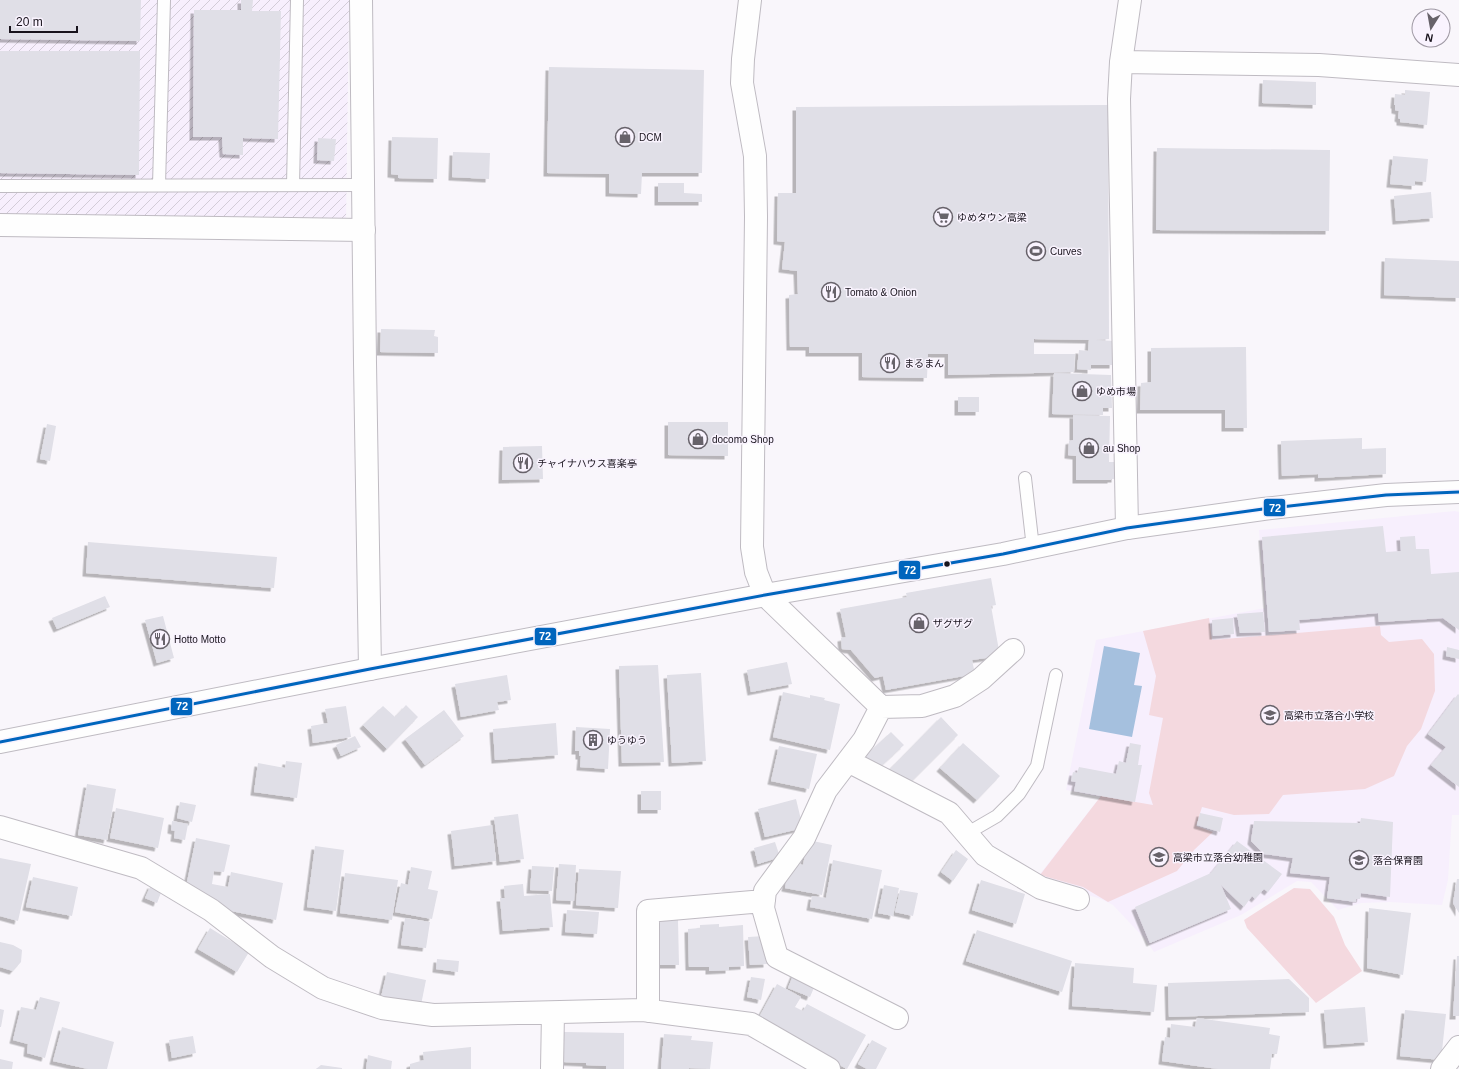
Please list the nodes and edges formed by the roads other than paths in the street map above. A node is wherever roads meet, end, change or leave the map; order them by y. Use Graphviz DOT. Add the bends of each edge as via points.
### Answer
graph roads {
  1 [pos="164,0"];
  2 [pos="296,0"];
  3 [pos="361,0"];
  4 [pos="750,0"];
  5 [pos="1130,0"];
  6 [pos="1121,62"];
  7 [pos="1459,75"];
  8 [pos="159,185"];
  9 [pos="293,185"];
  10 [pos="364,185"];
  11 [pos="0,186"];
  12 [pos="0,225"];
  13 [pos="364,230"];
  14 [pos="1025,478"];
  15 [pos="1459,492"];
  16 [pos="1128,528"];
  17 [pos="1033,548"];
  18 [pos="765,595"];
  19 [pos="1013,650"];
  20 [pos="370,669"];
  21 [pos="1056,676"];
  22 [pos="881,707"];
  23 [pos="0,742"];
  24 [pos="848,761"];
  25 [pos="0,827"];
  26 [pos="966,834"];
  27 [pos="1078,899"];
  28 [pos="764,901"];
  29 [pos="648,1011"];
  30 [pos="553,1013"];
  31 [pos="896,1018"];
  32 [pos="1459,1047"];
  33 [pos="552,1069"];
  34 [pos="829,1069"];
  35 [pos="1442,1069"];
  1 -- 8 [label="lane"];
  2 -- 9 [label="lane"];
  3 -- 10 [label="main road"];
  4 -- 18 [label="main road" via="742,83 755,156 752,547 756,572"];
  5 -- 6 [label="main road"];
  6 -- 7 [label="main road" via="1319,65"];
  6 -- 16 [label="main road" via="1119,107"];
  8 -- 9 [label="lane"];
  8 -- 11 [label="lane"];
  9 -- 10 [label="lane"];
  10 -- 13 [label="main road"];
  12 -- 13 [label="main road"];
  13 -- 20 [label="main road"];
  14 -- 17 [label="lane"];
  15 -- 16 [label="main road" via="1386,495"];
  16 -- 17 [label="main road"];
  17 -- 18 [label="main road"];
  18 -- 20 [label="main road"];
  18 -- 22 [label="main road"];
  19 -- 22 [label="main road" via="982,679 955,696 922,706"];
  20 -- 23 [label="main road"];
  21 -- 26 [label="lane" via="1037,766 1020,794 997,816"];
  22 -- 24 [label="main road" via="864,740"];
  24 -- 26 [label="main road" via="949,813"];
  24 -- 28 [label="main road" via="826,790 804,838 765,891"];
  25 -- 30 [label="main road" via="141,868 211,910 272,957 323,988 382,1008 433,1015"];
  26 -- 27 [label="main road" via="985,855 1041,888"];
  28 -- 29 [label="main road" via="648,911"];
  28 -- 31 [label="main road" via="763,908 777,957"];
  29 -- 30 [label="main road"];
  29 -- 34 [label="main road" via="751,1024"];
  30 -- 33 [label="main road"];
  32 -- 35 [label="main road"];
}
